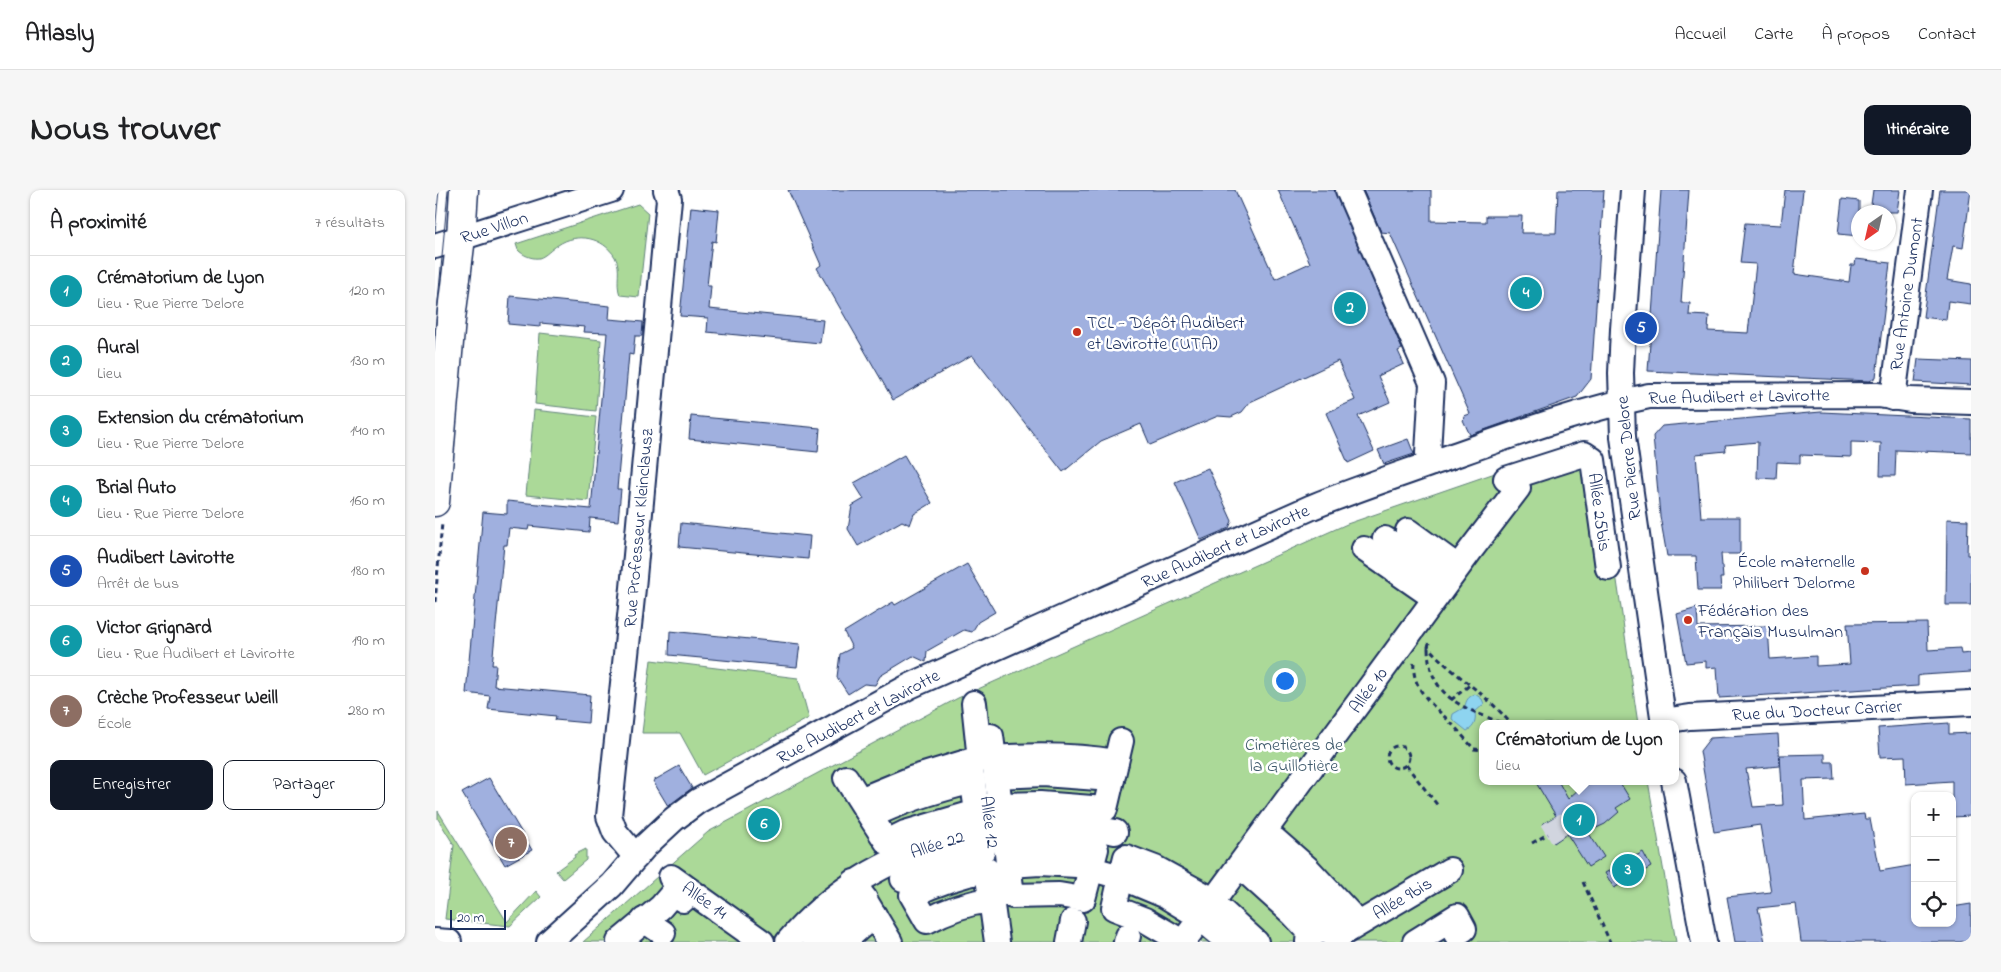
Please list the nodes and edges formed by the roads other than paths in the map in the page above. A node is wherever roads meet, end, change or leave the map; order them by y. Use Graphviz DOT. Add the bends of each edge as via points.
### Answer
graph roads {
  1 [pos="464,190"];
  2 [pos="611,190"];
  3 [pos="665,190"];
  4 [pos="1348,190"];
  5 [pos="1633,190"];
  6 [pos="1920,190"];
  7 [pos="461,237"];
  8 [pos="435,246"];
  9 [pos="1893,398"];
  10 [pos="1621,401"];
  11 [pos="1971,402"];
  12 [pos="1432,463"];
  13 [pos="1512,484"];
  14 [pos="435,502"];
  15 [pos="1408,531"];
  16 [pos="1385,538"];
  17 [pos="1363,550"];
  18 [pos="1608,568"];
  19 [pos="1437,582"];
  20 [pos="1971,702"];
  21 [pos="973,703"];
  22 [pos="1664,720"];
  23 [pos="1674,720"];
  24 [pos="995,766"];
  25 [pos="847,778"];
  26 [pos="1675,785"];
  27 [pos="870,816"];
  28 [pos="991,827"];
  29 [pos="1115,832"];
  30 [pos="983,850"];
  31 [pos="635,857"];
  32 [pos="1450,870"];
  33 [pos="671,877"];
  34 [pos="1088,878"];
  35 [pos="999,884"];
  36 [pos="907,887"];
  37 [pos="1119,887"];
  38 [pos="877,924"];
  39 [pos="1196,926"];
  40 [pos="1332,930"];
  41 [pos="1455,934"];
  42 [pos="555,935"];
  43 [pos="435,941"];
  44 [pos="449,942"];
  45 [pos="536,942"];
  46 [pos="762,942"];
  47 [pos="788,942"];
  48 [pos="815,942"];
  49 [pos="843,942"];
  50 [pos="997,942"];
  51 [pos="1006,942"];
  52 [pos="1229,942"];
  53 [pos="1256,942"];
  54 [pos="1415,942"];
  55 [pos="1704,942"];
  1 -- 7 [label="main road"];
  2 -- 7 [label="street, Rue Villon"];
  3 -- 31 [label="street, Rue Professeur Kleinclausz" via="669,199 609,816 615,832"];
  4 -- 12 [label="street" via="1431,383 1428,454"];
  5 -- 10 [label="street, Rue Pierre Delore"];
  6 -- 9 [label="street, Rue Antoine Dumont"];
  7 -- 8 [label="street, Rue Villon"];
  7 -- 14 [label="main road"];
  9 -- 10 [label="street, Rue Audibert et Lavirotte" via="1879,395 1659,396"];
  9 -- 11 [label="street, Rue Audibert et Lavirotte"];
  10 -- 12 [label="street, Rue Audibert et Lavirotte" via="1529,428"];
  10 -- 22 [label="street, Rue Pierre Delore" via="1623,437"];
  12 -- 31 [label="street, Rue Audibert et Lavirotte" via="1312,507 910,686 698,801"];
  13 -- 18 [label="street, Allée 25bis" via="1584,454 1593,460"];
  13 -- 19 [label="street, Allée 10"];
  15 -- 19 [label="street" via="1448,560"];
  16 -- 19 [label="street"];
  17 -- 19 [label="street" via="1426,592"];
  19 -- 39 [label="street, Allée 10"];
  20 -- 23 [label="street, Rue du Docteur Carrier"];
  21 -- 28 [label="street, Allée 12"];
  24 -- 24 [label="street" via="1023,793 1055,793 1114,770 1055,756 1030,755"];
  25 -- 27 [label="street"];
  26 -- 55 [label="street"];
  27 -- 27 [label="street" via="924,815 974,791 970,761 911,779"];
  28 -- 29 [label="street, Allée 22" via="1051,823"];
  28 -- 36 [label="street, Allée 22" via="935,844"];
  28 -- 51 [label="street, Allée 12"];
  30 -- 36 [label="street" via="934,865"];
  31 -- 42 [label="street, Rue Audibert et Lavirotte" via="612,885"];
  32 -- 40 [label="street, Allée 9bis"];
  33 -- 46 [label="street, Allée 14"];
  34 -- 35 [label="street" via="1060,864"];
  34 -- 35 [label="street" via="1083,899 1059,895 1012,896"];
  34 -- 37 [label="street"];
  35 -- 36 [label="street" via="987,870 932,885"];
  35 -- 50 [label="street"];
  36 -- 38 [label="street, Allée 22"];
  37 -- 39 [label="street" via="1150,909"];
  37 -- 39 [label="street" via="1126,857 1169,875"];
  38 -- 47 [label="street, Allée 22" via="817,911"];
  38 -- 48 [label="street" via="831,926"];
  38 -- 49 [label="street"];
  39 -- 52 [label="street"];
  39 -- 53 [label="street"];
  40 -- 40 [label="street" via="1307,868 1275,840 1250,875 1309,931"];
  41 -- 54 [label="street"];
  42 -- 45 [label="street, Rue Audibert et Lavirotte"];
  43 -- 44 [label="street"];
}
